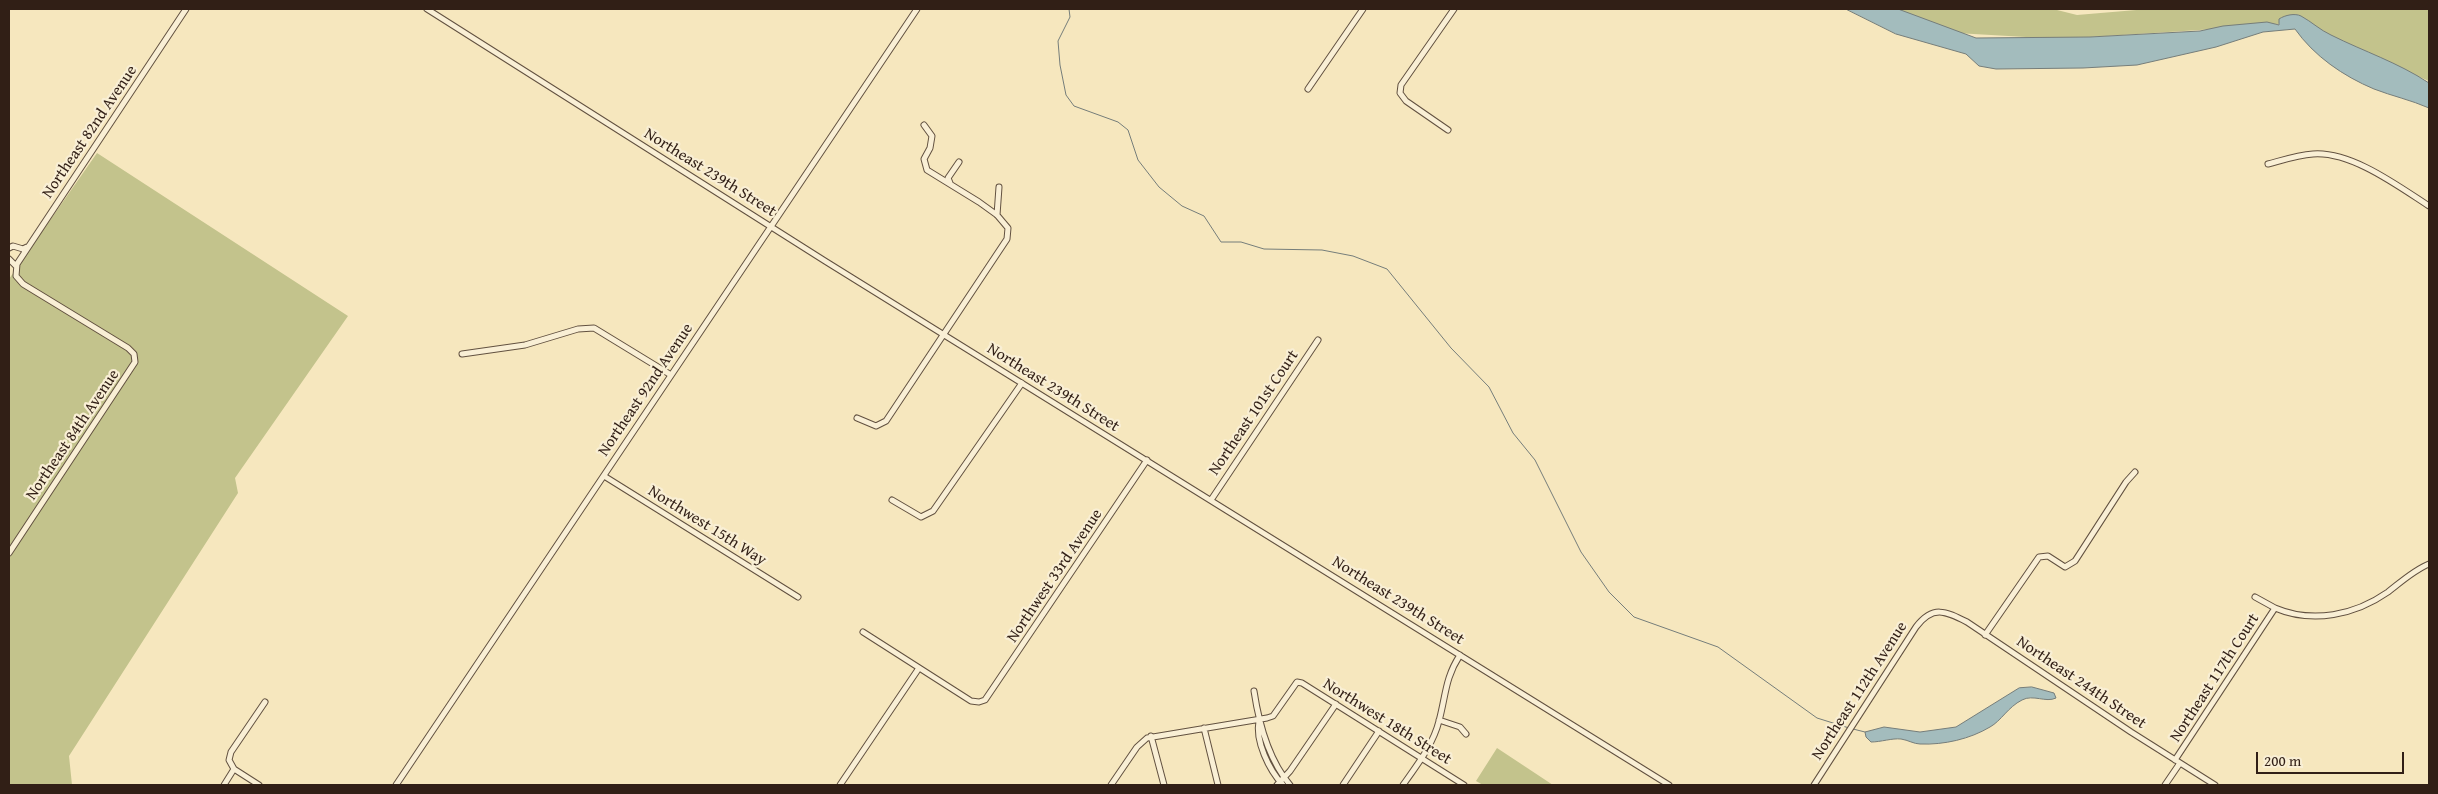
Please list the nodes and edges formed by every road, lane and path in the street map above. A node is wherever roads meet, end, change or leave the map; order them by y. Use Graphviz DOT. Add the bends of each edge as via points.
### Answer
graph roads {
  1 [pos="186,9"];
  2 [pos="427,9"];
  3 [pos="917,9"];
  4 [pos="1364,9"];
  5 [pos="1454,9"];
  6 [pos="1308,89"];
  7 [pos="924,125"];
  8 [pos="1448,130"];
  9 [pos="958,162"];
  10 [pos="2268,164"];
  11 [pos="950,184"];
  12 [pos="999,187"];
  13 [pos="2429,206"];
  14 [pos="997,215"];
  15 [pos="771,227"];
  16 [pos="27,247"];
  17 [pos="9,248"];
  18 [pos="9,258"];
  19 [pos="16,268"];
  20 [pos="943,334"];
  21 [pos="1318,340"];
  22 [pos="462,354"];
  23 [pos="671,375"];
  24 [pos="1022,383"];
  25 [pos="857,418"];
  26 [pos="1147,460"];
  27 [pos="2135,472"];
  28 [pos="604,476"];
  29 [pos="892,500"];
  30 [pos="1211,500"];
  31 [pos="9,553"];
  32 [pos="2429,564"];
  33 [pos="798,597"];
  34 [pos="2256,597"];
  35 [pos="2275,608"];
  36 [pos="1930,613"];
  37 [pos="862,632"];
  38 [pos="1985,635"];
  39 [pos="1460,654"];
  40 [pos="919,668"];
  41 [pos="1254,691"];
  42 [pos="265,702"];
  43 [pos="1336,704"];
  44 [pos="1259,720"];
  45 [pos="1439,720"];
  46 [pos="1204,728"];
  47 [pos="1379,731"];
  48 [pos="1466,734"];
  49 [pos="1151,736"];
  50 [pos="1422,758"];
  51 [pos="2178,762"];
  52 [pos="234,769"];
  53 [pos="1281,783"];
  54 [pos="224,785"];
  55 [pos="259,785"];
  56 [pos="396,785"];
  57 [pos="840,785"];
  58 [pos="1111,785"];
  59 [pos="1164,785"];
  60 [pos="1218,785"];
  61 [pos="1290,785"];
  62 [pos="1343,785"];
  63 [pos="1403,785"];
  64 [pos="1463,785"];
  65 [pos="1669,785"];
  66 [pos="1814,785"];
  67 [pos="2165,785"];
  68 [pos="2215,785"];
  1 -- 16 [label="street, Northeast 82nd Avenue"];
  2 -- 15 [label="street, Northeast 239th Street"];
  3 -- 15 [label="street, Northeast 92nd Avenue"];
  4 -- 6 [label="street"];
  5 -- 8 [label="street" via="1401,85 1400,93 1406,101"];
  7 -- 11 [label="street" via="932,136 924,159 925,166"];
  9 -- 11 [label="street" via="948,178"];
  10 -- 13 [label="street" via="2315,154 2332,156 2380,175"];
  11 -- 14 [label="street"];
  12 -- 14 [label="street"];
  14 -- 20 [label="street" via="1008,228 1007,239"];
  15 -- 20 [label="street, Northeast 239th Street"];
  15 -- 23 [label="street, Northeast 92nd Avenue"];
  16 -- 17 [label="street"];
  16 -- 19 [label="street, Northeast 82nd Avenue"];
  18 -- 19 [label="street"];
  19 -- 31 [label="street, Northeast 84th Avenue" via="19,280 128,348 134,354 135,362"];
  20 -- 24 [label="street, Northeast 239th Street"];
  20 -- 25 [label="street" via="886,422 876,426"];
  21 -- 30 [label="street, Northeast 101st Court"];
  22 -- 23 [label="street" via="525,345 578,329 594,328"];
  23 -- 28 [label="street, Northeast 92nd Avenue"];
  24 -- 26 [label="street, Northeast 239th Street"];
  24 -- 29 [label="street" via="933,512 921,517"];
  26 -- 30 [label="street, Northeast 239th Street"];
  26 -- 40 [label="street, Northwest 33rd Avenue" via="989,696 980,702 971,701"];
  27 -- 38 [label="street" via="2073,563 2065,566 2045,555 2040,557"];
  28 -- 33 [label="street, Northwest 15th Way"];
  28 -- 56 [label="street, Northeast 92nd Avenue"];
  30 -- 39 [label="street, Northeast 239th Street"];
  32 -- 35 [label="street, Northeast 117th Court" via="2376,600 2351,612 2319,616"];
  34 -- 35 [label="street, Northeast 117th Court"];
  35 -- 51 [label="street, Northeast 117th Court"];
  36 -- 38 [label="street, Northeast 244th Street" via="1947,612"];
  36 -- 66 [label="street, Northeast 112th Avenue" via="1916,627"];
  37 -- 40 [label="street"];
  38 -- 51 [label="street, Northeast 244th Street"];
  39 -- 45 [label="street" via="1446,679"];
  39 -- 65 [label="street, Northeast 239th Street"];
  40 -- 57 [label="street"];
  41 -- 44 [label="street"];
  42 -- 52 [label="street" via="231,752 229,758"];
  43 -- 44 [label="street, Northwest 18th Street" via="1297,682 1272,716"];
  43 -- 47 [label="street, Northwest 18th Street"];
  43 -- 53 [label="street"];
  44 -- 46 [label="street"];
  44 -- 53 [label="street" via="1257,729 1262,746"];
  45 -- 48 [label="street" via="1460,727"];
  45 -- 50 [label="street"];
  46 -- 49 [label="street"];
  46 -- 60 [label="street"];
  47 -- 50 [label="street, Northwest 18th Street"];
  47 -- 62 [label="street"];
  49 -- 58 [label="street" via="1144,740"];
  49 -- 59 [label="street"];
  50 -- 63 [label="street"];
  50 -- 64 [label="street, Northwest 18th Street"];
  51 -- 67 [label="street, Northeast 117th Court"];
  51 -- 68 [label="street, Northeast 244th Street"];
  52 -- 54 [label="street"];
  52 -- 55 [label="street"];
  53 -- 61 [label="street"];
}
